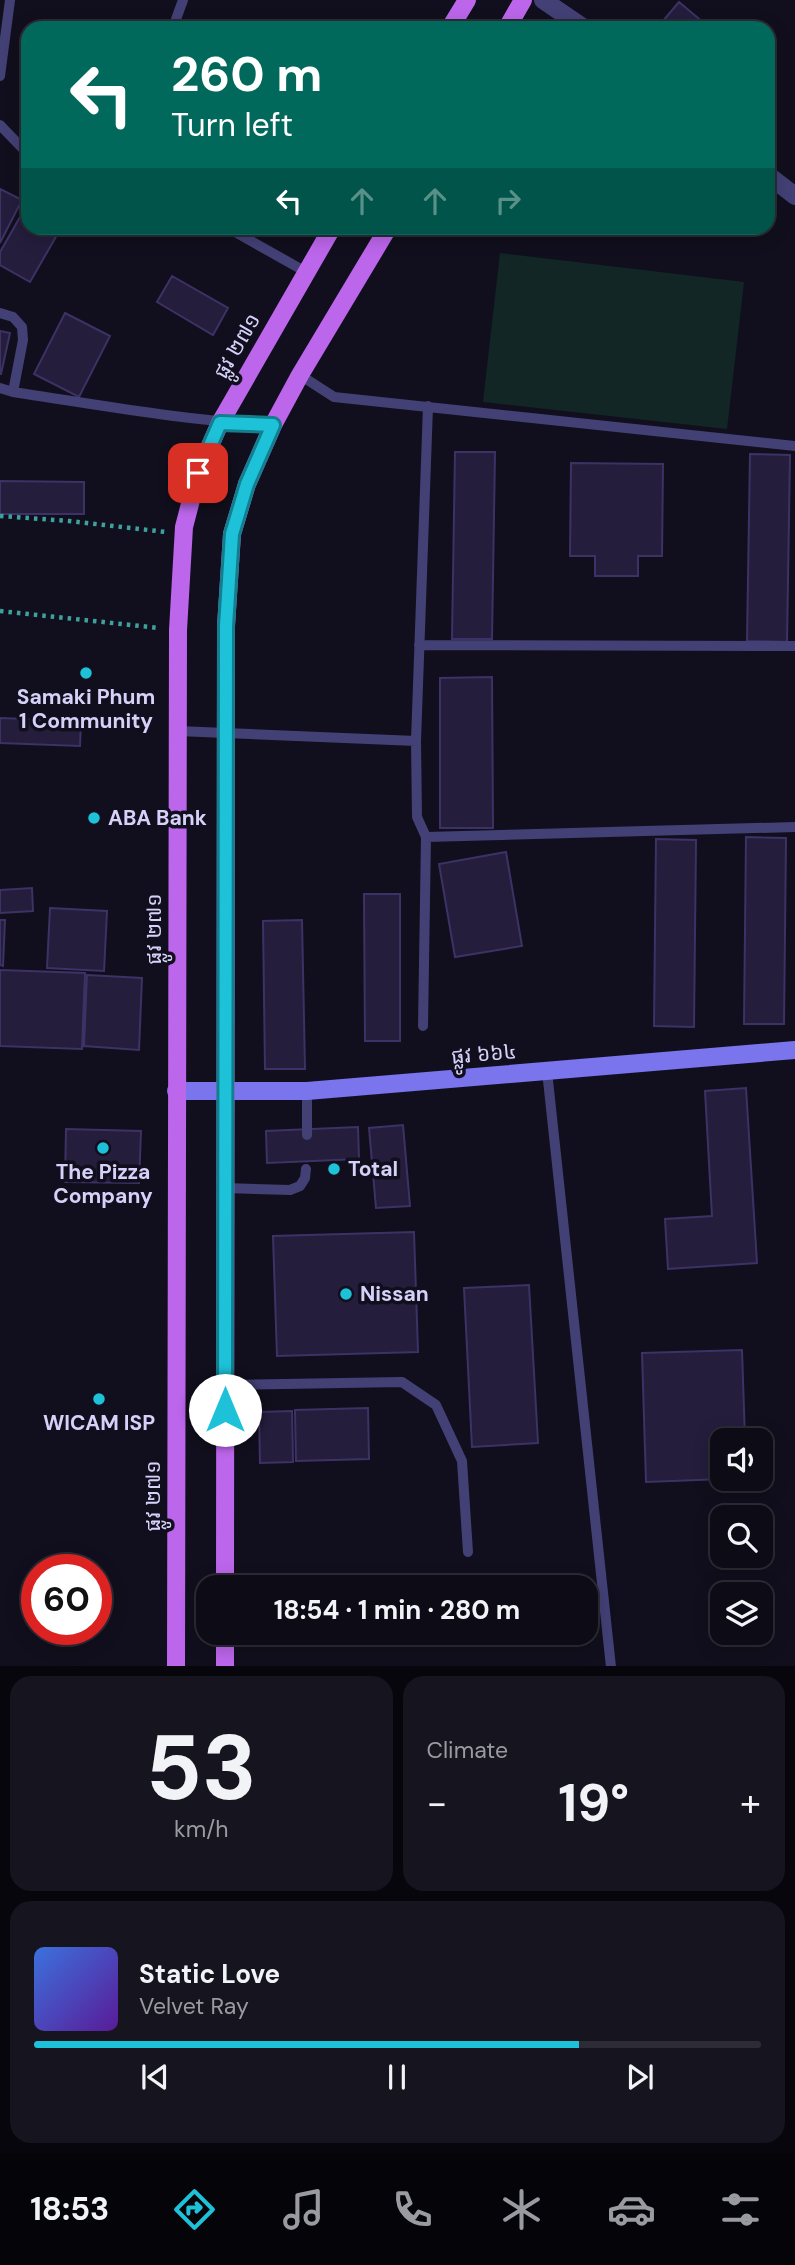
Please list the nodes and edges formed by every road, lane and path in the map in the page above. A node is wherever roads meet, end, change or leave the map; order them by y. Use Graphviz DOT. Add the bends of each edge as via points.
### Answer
graph roads {
  1 [pos="10,0"];
  2 [pos="183,0"];
  3 [pos="467,0"];
  4 [pos="523,0"];
  5 [pos="543,0"];
  6 [pos="175,21"];
  7 [pos="454,21"];
  8 [pos="511,21"];
  9 [pos="574,21"];
  10 [pos="0,76"];
  11 [pos="0,125"];
  12 [pos="21,147"];
  13 [pos="775,180"];
  14 [pos="795,196"];
  15 [pos="241,235"];
  16 [pos="328,235"];
  17 [pos="384,235"];
  18 [pos="306,272"];
  19 [pos="0,313"];
  20 [pos="300,375"];
  21 [pos="0,388"];
  22 [pos="13,392"];
  23 [pos="428,406"];
  24 [pos="220,423"];
  25 [pos="273,425"];
  26 [pos="795,446"];
  27 [pos="0,516"];
  28 [pos="184,534"];
  29 [pos="0,611"];
  30 [pos="178,630"];
  31 [pos="419,645"];
  32 [pos="795,646"];
  33 [pos="178,731"];
  34 [pos="226,732"];
  35 [pos="416,741"];
  36 [pos="795,827"];
  37 [pos="426,837"];
  38 [pos="423,1026"];
  39 [pos="795,1050"];
  40 [pos="547,1071"];
  41 [pos="176,1091"];
  42 [pos="226,1091"];
  43 [pos="307,1091"];
  44 [pos="307,1135"];
  45 [pos="306,1169"];
  46 [pos="225,1188"];
  47 [pos="225,1385"];
  48 [pos="468,1552"];
  49 [pos="225,1575"];
  50 [pos="225,1645"];
  51 [pos="176,1666"];
  52 [pos="225,1666"];
  53 [pos="611,1666"];
  1 -- 10 [label="lane"];
  2 -- 6 [label="lane"];
  3 -- 7 [label="main road"];
  4 -- 8 [label="main road"];
  5 -- 9 [label="street"];
  11 -- 12 [label="lane"];
  13 -- 14 [label="street"];
  15 -- 18 [label="lane"];
  16 -- 18 [label="main road, ផ្លូវ ២៧១"];
  17 -- 20 [label="main road"];
  18 -- 24 [label="main road, ផ្លូវ ២៧១"];
  19 -- 22 [label="lane" via="13,317 22,327"];
  20 -- 23 [label="lane" via="334,397"];
  20 -- 25 [label="main road"];
  21 -- 22 [label="lane"];
  22 -- 24 [label="lane"];
  23 -- 26 [label="lane"];
  23 -- 31 [label="lane"];
  24 -- 25 [label="lane"];
  24 -- 28 [label="main road, ផ្លូវ ២៧១" via="198,473"];
  25 -- 34 [label="main road" via="247,484 232,534"];
  27 -- 28 [label="path"];
  28 -- 30 [label="main road, ផ្លូវ ២៧១"];
  29 -- 30 [label="path"];
  30 -- 33 [label="main road, ផ្លូវ ២៧១"];
  31 -- 32 [label="lane"];
  31 -- 35 [label="lane"];
  33 -- 34 [label="lane"];
  33 -- 41 [label="main road, ផ្លូវ ២៧១"];
  34 -- 35 [label="lane"];
  34 -- 42 [label="main road"];
  35 -- 37 [label="lane" via="417,817"];
  36 -- 37 [label="lane"];
  37 -- 38 [label="lane"];
  39 -- 40 [label="street, ផ្លូវ ៦៦៤"];
  40 -- 43 [label="street, ផ្លូវ ៦៦៤"];
  40 -- 53 [label="lane"];
  41 -- 42 [label="street, ផ្លូវ ៦៦៤"];
  41 -- 51 [label="main road, ផ្លូវ ២៧១"];
  42 -- 43 [label="street, ផ្លូវ ៦៦៤"];
  42 -- 46 [label="main road"];
  43 -- 44 [label="lane"];
  45 -- 46 [label="lane" via="300,1186 290,1190"];
  46 -- 47 [label="main road"];
  47 -- 48 [label="lane" via="402,1382 436,1405 462,1461"];
  47 -- 49 [label="main road"];
  50 -- 52 [label="main road"];
}
